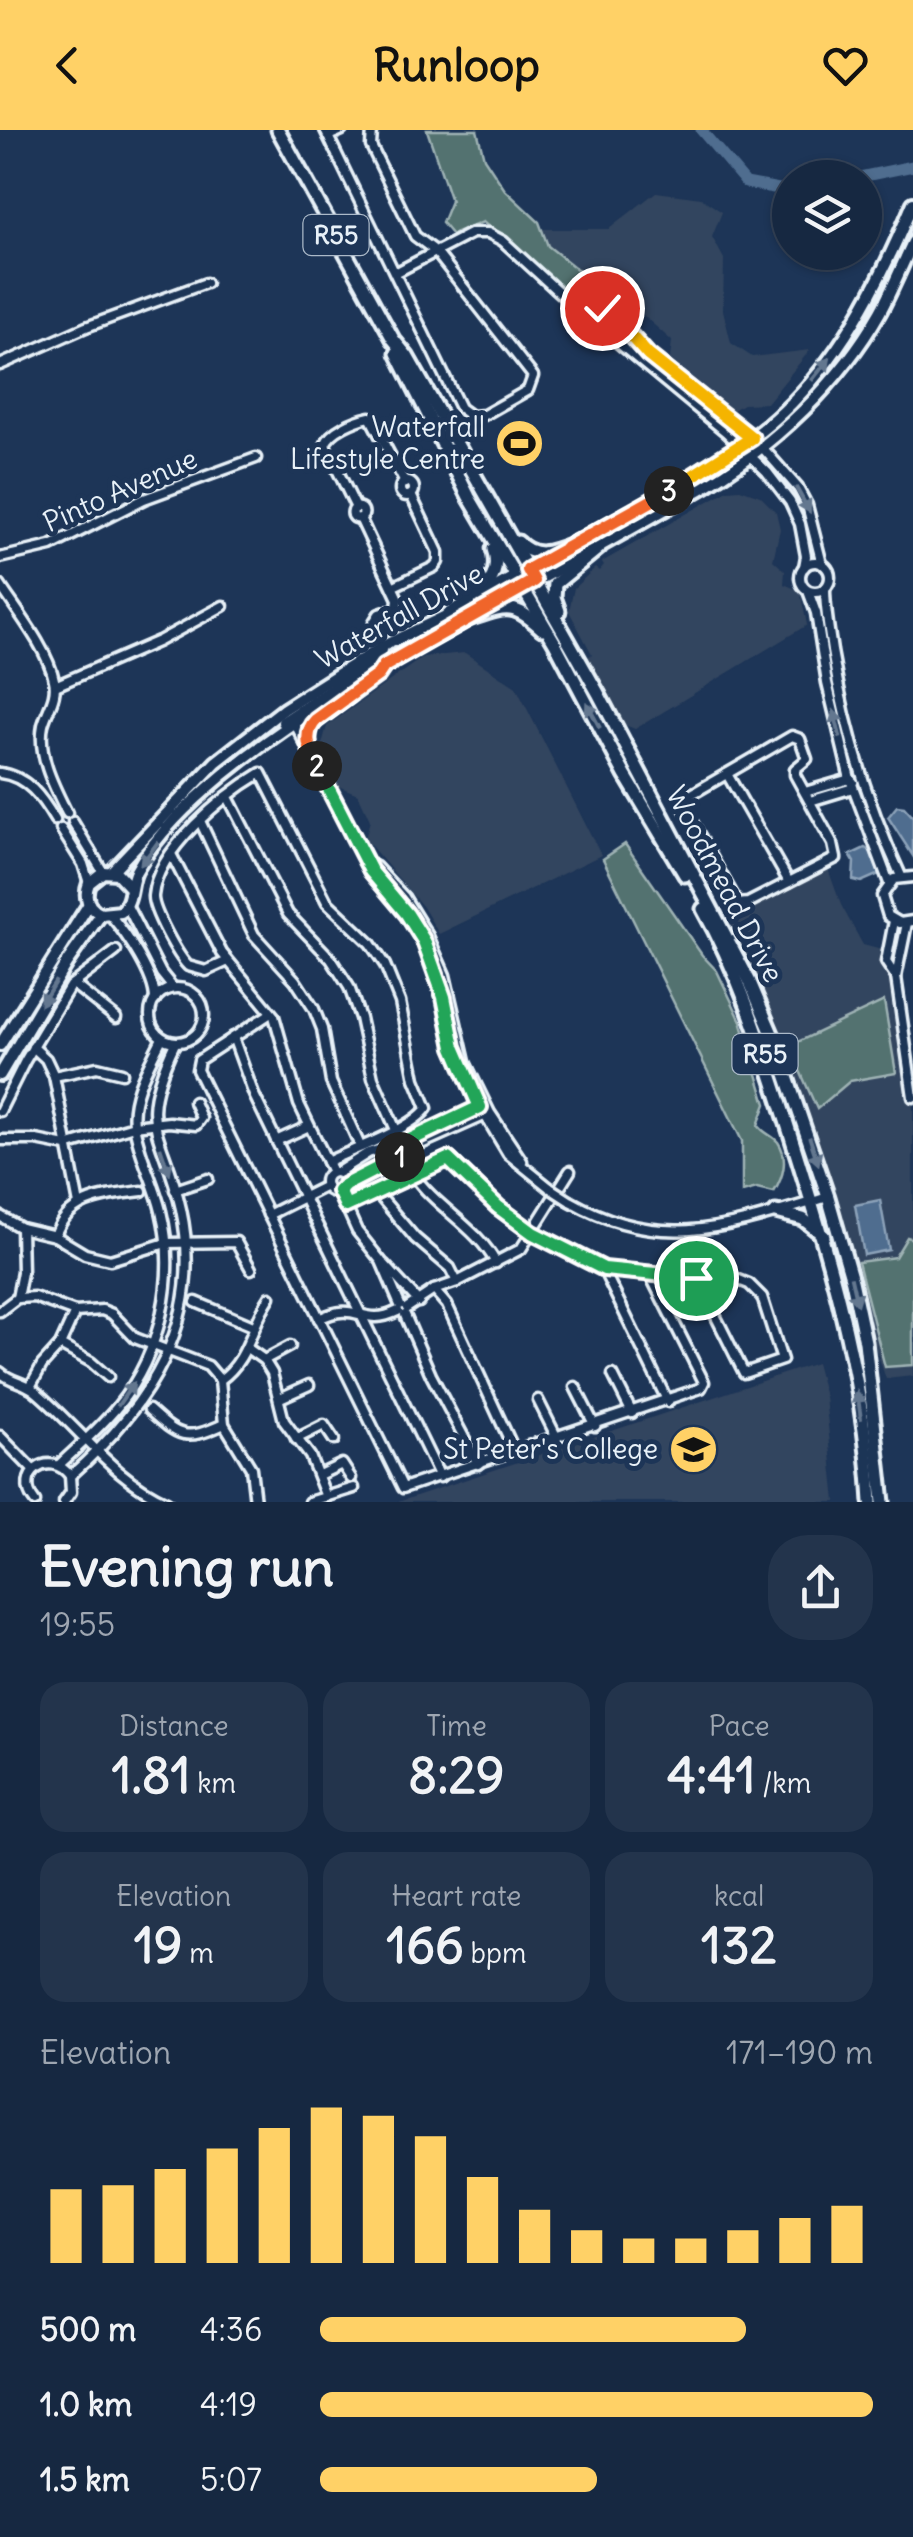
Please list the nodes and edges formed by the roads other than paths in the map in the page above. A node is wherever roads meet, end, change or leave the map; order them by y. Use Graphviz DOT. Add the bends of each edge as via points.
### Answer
graph roads {
  1 [pos="278,130"];
  2 [pos="342,130"];
  3 [pos="372,130"];
  4 [pos="326,133"];
  5 [pos="913,202"];
  6 [pos="913,242"];
  7 [pos="435,251"];
  8 [pos="395,274"];
  9 [pos="206,283"];
  10 [pos="560,292"];
  11 [pos="394,339"];
  12 [pos="0,365"];
  13 [pos="757,442"];
  14 [pos="740,446"];
  15 [pos="750,456"];
  16 [pos="256,458"];
  17 [pos="469,497"];
  18 [pos="489,497"];
  19 [pos="575,543"];
  20 [pos="598,548"];
  21 [pos="0,558"];
  22 [pos="822,564"];
  23 [pos="804,567"];
  24 [pos="531,576"];
  25 [pos="518,583"];
  26 [pos="0,585"];
  27 [pos="394,586"];
  28 [pos="826,588"];
  29 [pos="808,591"];
  30 [pos="223,606"];
  31 [pos="447,616"];
  32 [pos="471,618"];
  33 [pos="561,640"];
  34 [pos="380,648"];
  35 [pos="384,666"];
  36 [pos="55,686"];
  37 [pos="289,716"];
  38 [pos="312,754"];
  39 [pos="0,772"];
  40 [pos="727,774"];
  41 [pos="860,774"];
  42 [pos="52,783"];
  43 [pos="852,784"];
  44 [pos="864,787"];
  45 [pos="36,791"];
  46 [pos="228,796"];
  47 [pos="808,797"];
  48 [pos="67,813"];
  49 [pos="200,821"];
  50 [pos="73,822"];
  51 [pos="81,835"];
  52 [pos="70,842"];
  53 [pos="170,854"];
  54 [pos="107,872"];
  55 [pos="901,876"];
  56 [pos="913,876"];
  57 [pos="89,882"];
  58 [pos="788,882"];
  59 [pos="889,883"];
  60 [pos="130,887"];
  61 [pos="89,904"];
  62 [pos="127,906"];
  63 [pos="106,915"];
  64 [pos="894,921"];
  65 [pos="910,922"];
  66 [pos="116,951"];
  67 [pos="228,961"];
  68 [pos="896,977"];
  69 [pos="72,984"];
  70 [pos="175,988"];
  71 [pos="155,1000"];
  72 [pos="271,1013"];
  73 [pos="116,1018"];
  74 [pos="234,1037"];
  75 [pos="162,1038"];
  76 [pos="176,1043"];
  77 [pos="0,1045"];
  78 [pos="33,1048"];
  79 [pos="122,1073"];
  80 [pos="0,1075"];
  81 [pos="54,1076"];
  82 [pos="913,1097"];
  83 [pos="194,1102"];
  84 [pos="485,1110"];
  85 [pos="0,1111"];
  86 [pos="152,1124"];
  87 [pos="134,1126"];
  88 [pos="309,1126"];
  89 [pos="396,1130"];
  90 [pos="0,1140"];
  91 [pos="276,1141"];
  92 [pos="412,1144"];
  93 [pos="66,1146"];
  94 [pos="360,1146"];
  95 [pos="382,1147"];
  96 [pos="327,1162"];
  97 [pos="392,1163"];
  98 [pos="570,1171"];
  99 [pos="335,1172"];
  100 [pos="413,1174"];
  101 [pos="208,1179"];
  102 [pos="326,1186"];
  103 [pos="342,1188"];
  104 [pos="175,1190"];
  105 [pos="142,1191"];
  106 [pos="376,1192"];
  107 [pos="828,1197"];
  108 [pos="304,1198"];
  109 [pos="813,1201"];
  110 [pos="79,1205"];
  111 [pos="346,1206"];
  112 [pos="776,1212"];
  113 [pos="268,1215"];
  114 [pos="0,1216"];
  115 [pos="21,1228"];
  116 [pos="533,1233"];
  117 [pos="54,1236"];
  118 [pos="824,1236"];
  119 [pos="185,1242"];
  120 [pos="166,1243"];
  121 [pos="381,1261"];
  122 [pos="496,1263"];
  123 [pos="251,1269"];
  124 [pos="604,1269"];
  125 [pos="649,1273"];
  126 [pos="696,1278"];
  127 [pos="458,1282"];
  128 [pos="434,1290"];
  129 [pos="270,1297"];
  130 [pos="17,1298"];
  131 [pos="196,1302"];
  132 [pos="419,1302"];
  133 [pos="402,1310"];
  134 [pos="0,1311"];
  135 [pos="75,1312"];
  136 [pos="362,1314"];
  137 [pos="319,1318"];
  138 [pos="253,1326"];
  139 [pos="60,1345"];
  140 [pos="152,1345"];
  141 [pos="290,1346"];
  142 [pos="247,1348"];
  143 [pos="169,1351"];
  144 [pos="264,1360"];
  145 [pos="0,1372"];
  146 [pos="613,1375"];
  147 [pos="108,1378"];
  148 [pos="220,1380"];
  149 [pos="309,1385"];
  150 [pos="30,1386"];
  151 [pos="575,1388"];
  152 [pos="280,1398"];
  153 [pos="538,1400"];
  154 [pos="668,1402"];
  155 [pos="149,1410"];
  156 [pos="632,1413"];
  157 [pos="224,1424"];
  158 [pos="594,1426"];
  159 [pos="0,1436"];
  160 [pos="558,1438"];
  161 [pos="296,1439"];
  162 [pos="85,1440"];
  163 [pos="334,1440"];
  164 [pos="98,1452"];
  165 [pos="515,1452"];
  166 [pos="478,1464"];
  167 [pos="59,1465"];
  168 [pos="33,1470"];
  169 [pos="319,1475"];
  170 [pos="70,1476"];
  171 [pos="440,1477"];
  172 [pos="351,1478"];
  173 [pos="354,1488"];
  174 [pos="326,1497"];
  175 [pos="35,1502"];
  176 [pos="65,1502"];
  177 [pos="167,1502"];
  178 [pos="255,1502"];
  179 [pos="309,1502"];
  180 [pos="871,1502"];
  181 [pos="883,1502"];
  1 -- 11 [label="main road, Woodmead Drive / R55"];
  2 -- 4 [label="street"];
  3 -- 7 [label="street" via="372,146 413,233"];
  4 -- 8 [label="street"];
  13 -- 5 [label="main road, Waterfall Drive, one-way" via="837,350 873,292"];
  6 -- 13 [label="main road, Waterfall Drive" via="880,312 848,358 794,419"];
  7 -- 8 [label="street"];
  7 -- 8 [label="street" via="532,374 528,390 484,415 463,411"];
  7 -- 10 [label="street" via="472,233 488,234"];
  9 -- 12 [label="street"];
  10 -- 13 [label="street" via="602,308 648,355"];
  10 -- 14 [label="street"];
  11 -- 17 [label="main road, Woodmead Drive / R55"];
  11 -- 18 [label="main road, Woodmead Drive / R55"];
  13 -- 14 [label="main road, Waterfall Drive"];
  13 -- 15 [label="main road, Waterfall Drive"];
  13 -- 22 [label="street, one-way" via="798,488"];
  14 -- 15 [label="street"];
  14 -- 19 [label="main road, Waterfall Drive"];
  15 -- 20 [label="main road, Waterfall Drive"];
  15 -- 23 [label="street" via="794,510"];
  16 -- 21 [label="street, Pinto Avenue" via="158,493 50,546"];
  17 -- 25 [label="main road, Woodmead Drive / R55"];
  17 -- 31 [label="main road" via="497,570 490,584"];
  18 -- 19 [label="main road" via="526,550 540,554"];
  18 -- 24 [label="main road, Woodmead Drive / R55"];
  19 -- 24 [label="main road, Waterfall Drive"];
  20 -- 24 [label="main road, Waterfall Drive"];
  20 -- 33 [label="main road" via="555,584"];
  22 -- 23 [label="street"];
  22 -- 28 [label="street" via="830,574"];
  23 -- 29 [label="street" via="800,580"];
  24 -- 25 [label="main road, Waterfall Drive"];
  24 -- 33 [label="main road, Woodmead Drive / R55"];
  25 -- 31 [label="main road, Waterfall Drive"];
  25 -- 32 [label="main road, Waterfall Drive"];
  25 -- 33 [label="main road, Woodmead Drive / R55"];
  26 -- 36 [label="street"];
  27 -- 27 [label="street" via="439,559 370,417 339,430 325,445 356,508 353,516 360,518"];
  27 -- 34 [label="street" via="398,606 374,622"];
  28 -- 29 [label="street"];
  28 -- 41 [label="street" via="836,673"];
  43 -- 29 [label="street, one-way"];
  30 -- 36 [label="street"];
  31 -- 34 [label="main road, Waterfall Drive"];
  32 -- 33 [label="main road" via="516,608"];
  32 -- 35 [label="main road, Waterfall Drive"];
  33 -- 107 [label="main road, Woodmead Drive / R55, one-way" via="749,980"];
  109 -- 33 [label="main road, Woodmead Drive / R55, one-way" via="763,1047 708,917 626,775"];
  34 -- 37 [label="main road, Waterfall Drive"];
  35 -- 37 [label="main road, Waterfall Drive"];
  35 -- 38 [label="main road" via="311,724"];
  36 -- 42 [label="street" via="42,741"];
  37 -- 38 [label="street"];
  37 -- 54 [label="main road, Waterfall Drive" via="206,772"];
  37 -- 60 [label="main road, Waterfall Drive, one-way" via="178,817"];
  38 -- 84 [label="street" via="371,871 424,941 454,1047"];
  39 -- 45 [label="street"];
  40 -- 47 [label="street" via="794,736 806,757 795,771"];
  40 -- 58 [label="street"];
  40 -- 58 [label="street" via="685,798 682,807 734,902 748,903"];
  41 -- 43 [label="street"];
  41 -- 44 [label="street"];
  42 -- 45 [label="street"];
  42 -- 48 [label="street"];
  43 -- 44 [label="street"];
  43 -- 47 [label="street"];
  43 -- 59 [label="street"];
  44 -- 55 [label="street"];
  45 -- 52 [label="street"];
  46 -- 49 [label="street"];
  46 -- 89 [label="street" via="288,914 349,987 373,1078"];
  46 -- 89 [label="street" via="264,776 327,902 385,966 427,1108"];
  47 -- 58 [label="street" via="836,855"];
  49 -- 53 [label="street"];
  49 -- 94 [label="street" via="254,935 314,1009 331,1082"];
  50 -- 51 [label="street"];
  51 -- 52 [label="street"];
  51 -- 54 [label="street"];
  52 -- 57 [label="street"];
  53 -- 67 [label="street"];
  53 -- 67 [label="street" via="154,901 183,962 199,971"];
  54 -- 57 [label="main road"];
  54 -- 60 [label="main road"];
  55 -- 56 [label="street"];
  55 -- 59 [label="street"];
  57 -- 61 [label="main road"];
  59 -- 64 [label="street" via="882,904"];
  60 -- 62 [label="main road"];
  61 -- 63 [label="main road"];
  61 -- 77 [label="main road"];
  62 -- 63 [label="main road"];
  62 -- 70 [label="street" via="160,973"];
  63 -- 71 [label="street" via="154,986"];
  63 -- 80 [label="main road, one-way" via="67,962"];
  64 -- 65 [label="street"];
  64 -- 68 [label="street" via="886,960"];
  65 -- 68 [label="street"];
  66 -- 69 [label="street"];
  67 -- 72 [label="street"];
  68 -- 82 [label="street"];
  69 -- 73 [label="street"];
  69 -- 78 [label="street"];
  70 -- 71 [label="street"];
  70 -- 76 [label="street" via="193,993 204,1013 197,1034"];
  71 -- 75 [label="street" via="151,1024"];
  72 -- 74 [label="street"];
  72 -- 88 [label="street"];
  74 -- 91 [label="street"];
  74 -- 113 [label="street" via="199,1060 197,1070"];
  75 -- 76 [label="street"];
  75 -- 87 [label="street" via="136,1098"];
  76 -- 86 [label="street" via="152,1104"];
  78 -- 81 [label="street"];
  78 -- 85 [label="street"];
  79 -- 81 [label="street" via="97,1067"];
  81 -- 93 [label="street"];
  83 -- 86 [label="street" via="200,1124"];
  84 -- 92 [label="street"];
  84 -- 112 [label="street, bridge" via="508,1154 570,1202 619,1223 704,1230"];
  86 -- 87 [label="street"];
  86 -- 104 [label="street, one-way"];
  87 -- 93 [label="street"];
  87 -- 120 [label="street"];
  88 -- 91 [label="street"];
  88 -- 96 [label="street"];
  89 -- 94 [label="street"];
  90 -- 93 [label="street"];
  91 -- 108 [label="street"];
  92 -- 95 [label="street"];
  92 -- 97 [label="street"];
  93 -- 110 [label="street"];
  94 -- 96 [label="street"];
  95 -- 97 [label="street"];
  95 -- 99 [label="street"];
  96 -- 99 [label="street"];
  97 -- 103 [label="street"];
  98 -- 116 [label="street"];
  99 -- 102 [label="street"];
  99 -- 103 [label="street" via="345,1178"];
  100 -- 106 [label="street"];
  100 -- 116 [label="street" via="451,1160"];
  100 -- 122 [label="street"];
  101 -- 104 [label="street"];
  102 -- 103 [label="street"];
  102 -- 108 [label="street"];
  103 -- 111 [label="street"];
  104 -- 119 [label="street"];
  105 -- 110 [label="street"];
  106 -- 111 [label="street"];
  106 -- 127 [label="street"];
  107 -- 109 [label="street"];
  107 -- 181 [label="main road, Woodmead Drive / R55, one-way" via="865,1342"];
  108 -- 113 [label="street"];
  108 -- 136 [label="street"];
  109 -- 112 [label="street"];
  109 -- 118 [label="main road, Woodmead Drive / R55"];
  110 -- 117 [label="street" via="62,1215"];
  111 -- 121 [label="street"];
  112 -- 118 [label="main road" via="804,1220"];
  113 -- 137 [label="street"];
  114 -- 115 [label="street"];
  115 -- 117 [label="street"];
  115 -- 130 [label="street"];
  116 -- 122 [label="street" via="521,1250"];
  116 -- 124 [label="street"];
  117 -- 120 [label="street" via="110,1260"];
  180 -- 118 [label="main road, Woodmead Drive / R55, one-way" via="853,1361"];
  119 -- 120 [label="street"];
  119 -- 123 [label="street" via="236,1242"];
  119 -- 143 [label="street" via="184,1293"];
  120 -- 140 [label="street" via="166,1294"];
  121 -- 132 [label="street"];
  121 -- 133 [label="street"];
  122 -- 127 [label="street"];
  124 -- 125 [label="street"];
  124 -- 154 [label="street"];
  125 -- 126 [label="street"];
  125 -- 154 [label="street" via="704,1382"];
  126 -- 126 [label="street" via="731,1277 762,1296 782,1360 744,1373"];
  127 -- 128 [label="street"];
  128 -- 132 [label="street"];
  128 -- 165 [label="street"];
  129 -- 138 [label="street"];
  130 -- 134 [label="street"];
  130 -- 135 [label="street" via="39,1298"];
  131 -- 138 [label="street"];
  132 -- 133 [label="street"];
  133 -- 136 [label="street" via="378,1319"];
  133 -- 166 [label="street"];
  135 -- 139 [label="street"];
  135 -- 140 [label="street" via="112,1314"];
  136 -- 137 [label="street" via="342,1310"];
  136 -- 171 [label="street"];
  137 -- 171 [label="street" via="400,1486"];
  138 -- 142 [label="street"];
  139 -- 147 [label="street"];
  139 -- 150 [label="street"];
  140 -- 143 [label="street"];
  162 -- 140 [label="street, one-way" via="134,1384"];
  141 -- 144 [label="street"];
  142 -- 144 [label="street"];
  142 -- 148 [label="street"];
  143 -- 148 [label="street" via="203,1363"];
  143 -- 164 [label="street" via="138,1406"];
  144 -- 152 [label="street"];
  145 -- 150 [label="street"];
  146 -- 156 [label="street"];
  148 -- 157 [label="street"];
  149 -- 152 [label="street"];
  150 -- 162 [label="street"];
  151 -- 158 [label="street"];
  152 -- 161 [label="street"];
  153 -- 160 [label="street"];
  154 -- 156 [label="street"];
  155 -- 157 [label="street" via="184,1436"];
  156 -- 158 [label="street"];
  157 -- 178 [label="street" via="250,1468"];
  158 -- 160 [label="street"];
  159 -- 168 [label="street"];
  160 -- 165 [label="street"];
  161 -- 163 [label="street" via="324,1426"];
  161 -- 169 [label="street"];
  162 -- 164 [label="street"];
  162 -- 167 [label="street"];
  164 -- 170 [label="street"];
  164 -- 177 [label="street" via="143,1491"];
  165 -- 166 [label="street"];
  166 -- 171 [label="street"];
  167 -- 168 [label="street"];
  167 -- 170 [label="street"];
  168 -- 175 [label="street" via="27,1485"];
  169 -- 172 [label="street" via="342,1464"];
  169 -- 174 [label="street"];
  170 -- 176 [label="street"];
  173 -- 174 [label="street"];
  174 -- 179 [label="street"];
}
